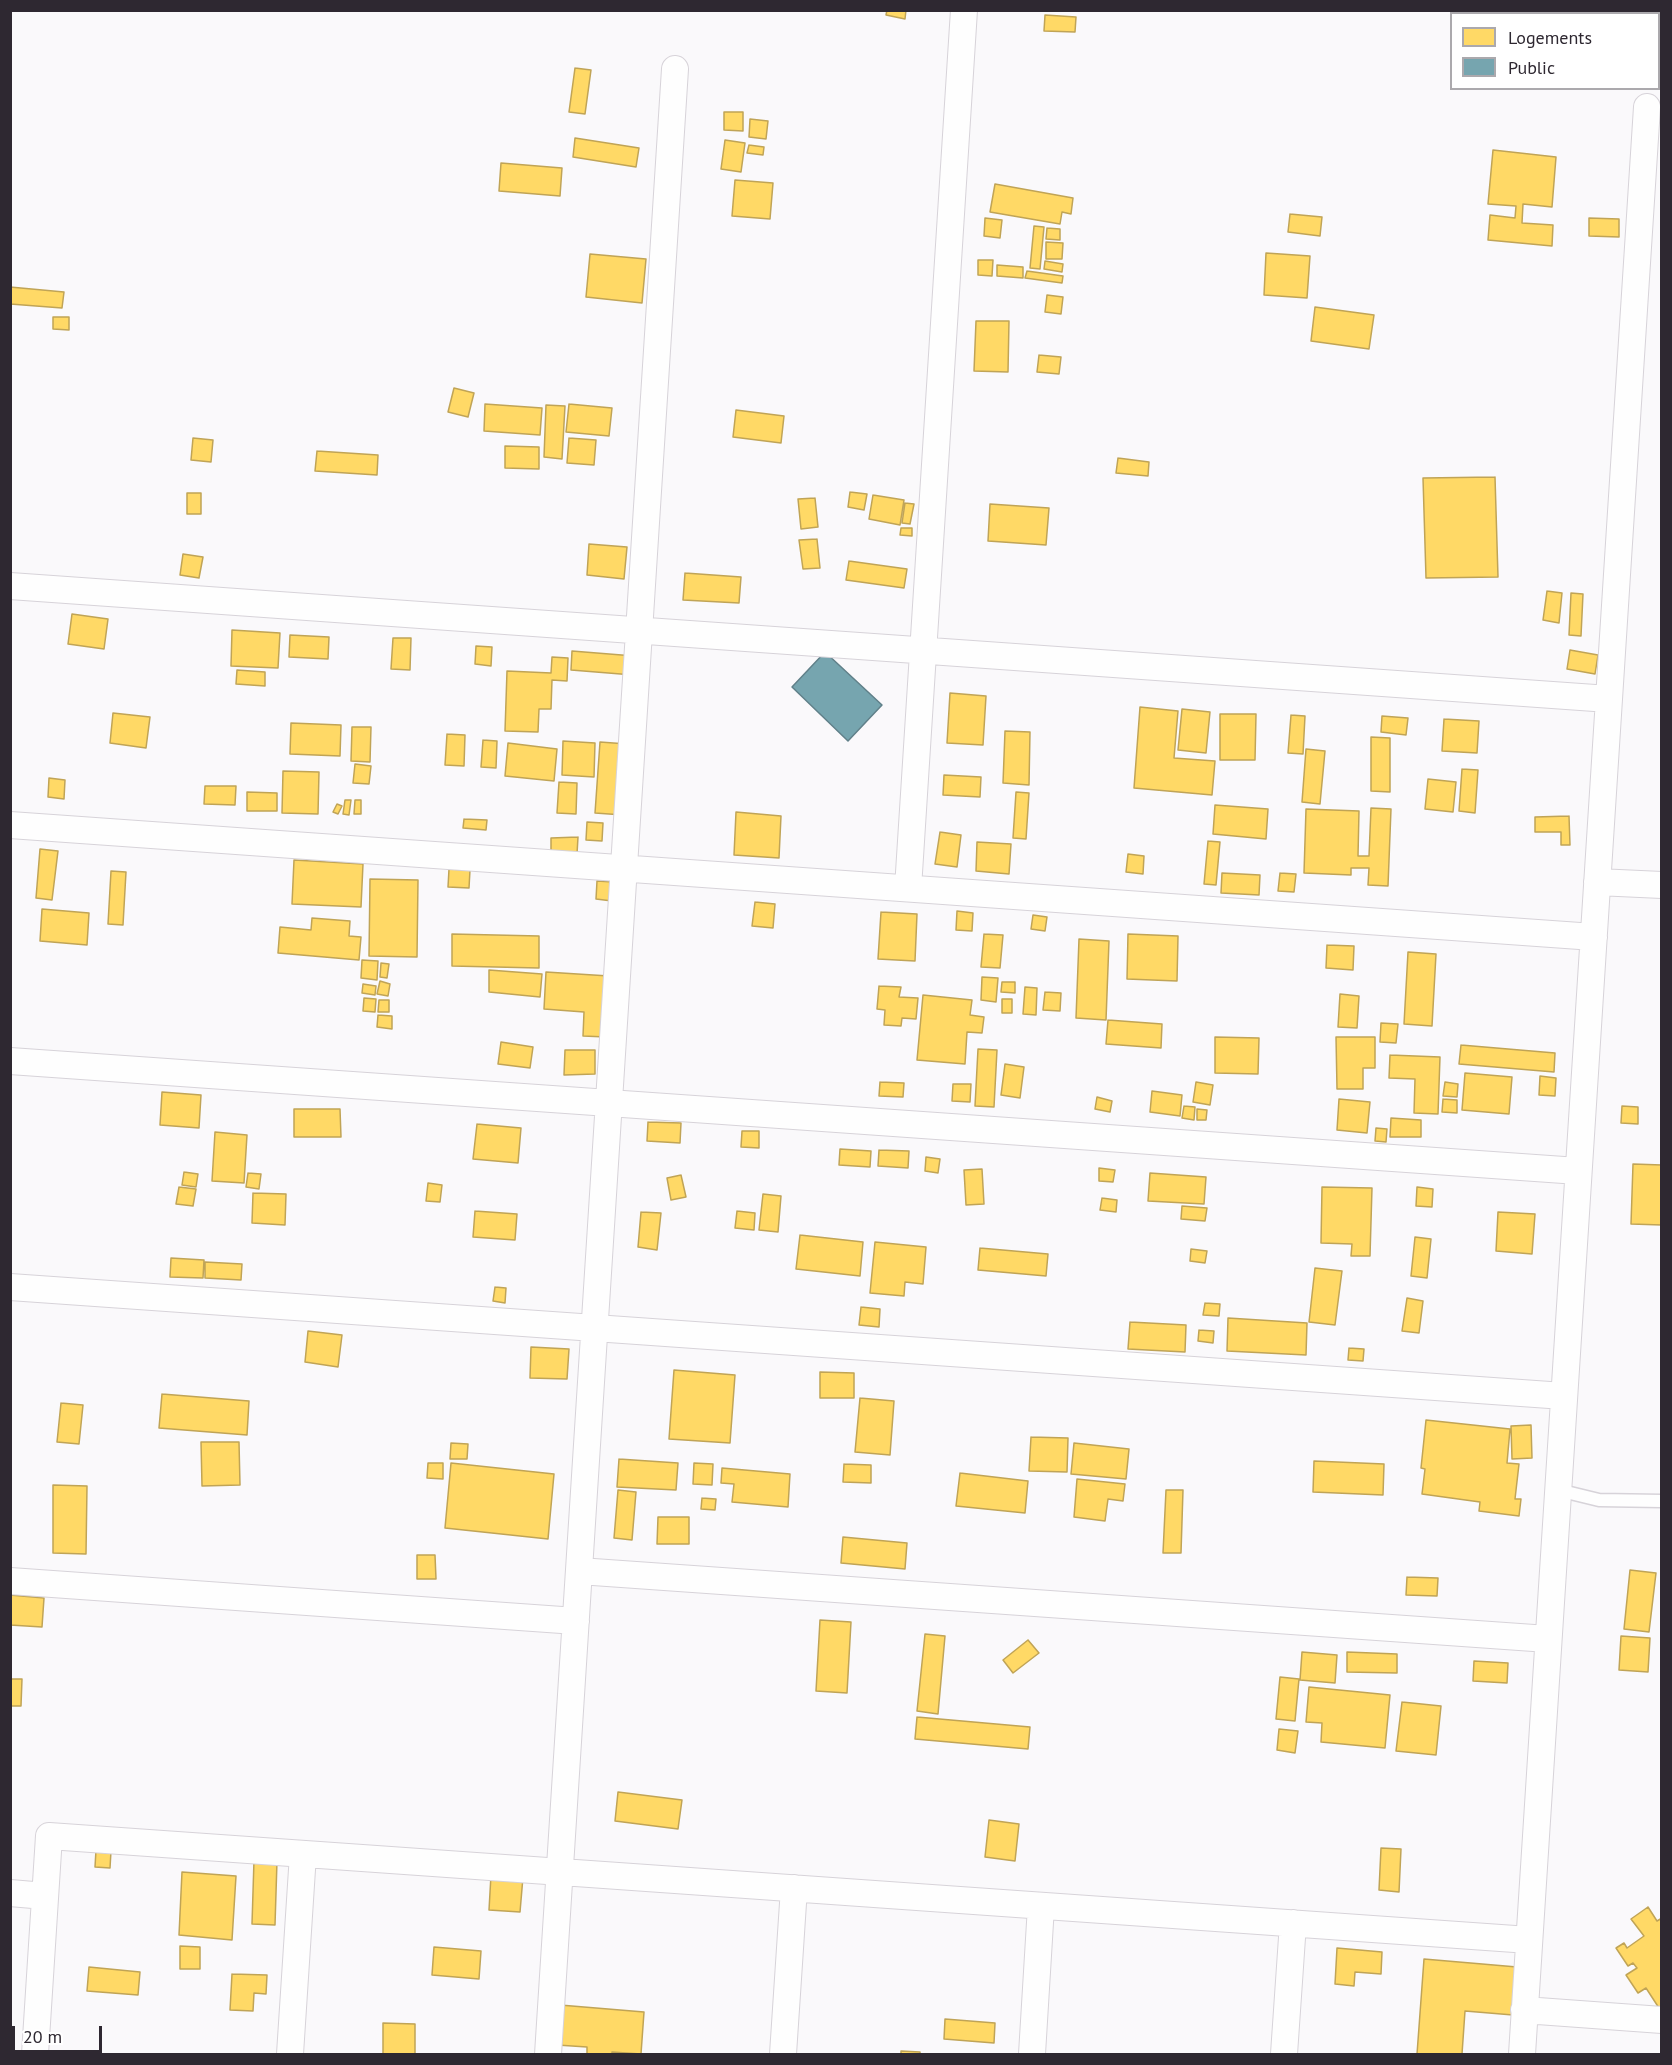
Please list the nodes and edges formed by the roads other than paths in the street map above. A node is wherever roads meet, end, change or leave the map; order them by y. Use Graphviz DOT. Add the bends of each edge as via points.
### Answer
graph roads {
  1 [pos="964,10"];
  2 [pos="675,69"];
  3 [pos="1647,107"];
  4 [pos="10,586"];
  5 [pos="639,630"];
  6 [pos="923,650"];
  7 [pos="1609,699"];
  8 [pos="10,825"];
  9 [pos="624,868"];
  10 [pos="1597,882"];
  11 [pos="1662,885"];
  12 [pos="908,888"];
  13 [pos="1594,937"];
  14 [pos="10,1061"];
  15 [pos="609,1103"];
  16 [pos="1578,1171"];
  17 [pos="10,1287"];
  18 [pos="594,1328"];
  19 [pos="1564,1396"];
  20 [pos="1558,1490"];
  21 [pos="1662,1501"];
  22 [pos="579,1571"];
  23 [pos="10,1581"];
  24 [pos="576,1621"];
  25 [pos="1548,1639"];
  26 [pos="303,1854"];
  27 [pos="560,1872"];
  28 [pos="794,1888"];
  29 [pos="10,1893"];
  30 [pos="45,1896"];
  31 [pos="1041,1906"];
  32 [pos="1293,1923"];
  33 [pos="1529,1940"];
  34 [pos="1524,2010"];
  35 [pos="1662,2020"];
  36 [pos="35,2055"];
  37 [pos="290,2055"];
  38 [pos="548,2055"];
  39 [pos="783,2055"];
  40 [pos="1032,2055"];
  41 [pos="1284,2055"];
  42 [pos="1522,2055"];
  1 -- 6 [label="street"];
  2 -- 5 [label="street"];
  3 -- 7 [label="street"];
  4 -- 5 [label="street"];
  5 -- 6 [label="street"];
  5 -- 9 [label="street"];
  6 -- 7 [label="street"];
  6 -- 12 [label="street"];
  7 -- 10 [label="street"];
  8 -- 9 [label="street"];
  9 -- 12 [label="street"];
  9 -- 15 [label="street"];
  10 -- 11 [label="street"];
  10 -- 13 [label="street"];
  12 -- 13 [label="street"];
  13 -- 16 [label="street"];
  14 -- 15 [label="street"];
  15 -- 16 [label="street"];
  15 -- 18 [label="street"];
  16 -- 19 [label="street"];
  17 -- 18 [label="street"];
  18 -- 19 [label="street"];
  18 -- 22 [label="street"];
  19 -- 20 [label="street"];
  20 -- 21 [label="lane" via="1599,1500"];
  20 -- 25 [label="street"];
  22 -- 24 [label="street"];
  22 -- 25 [label="street"];
  23 -- 24 [label="street"];
  24 -- 27 [label="street"];
  25 -- 33 [label="street"];
  26 -- 27 [label="street"];
  26 -- 30 [label="street" via="49,1836"];
  26 -- 37 [label="street"];
  27 -- 28 [label="street"];
  27 -- 38 [label="street"];
  28 -- 31 [label="street"];
  28 -- 39 [label="street"];
  29 -- 30 [label="street"];
  30 -- 36 [label="street"];
  31 -- 32 [label="street"];
  31 -- 40 [label="street"];
  32 -- 33 [label="street"];
  32 -- 41 [label="street"];
  33 -- 34 [label="street"];
  34 -- 35 [label="street"];
  34 -- 42 [label="street"];
}
